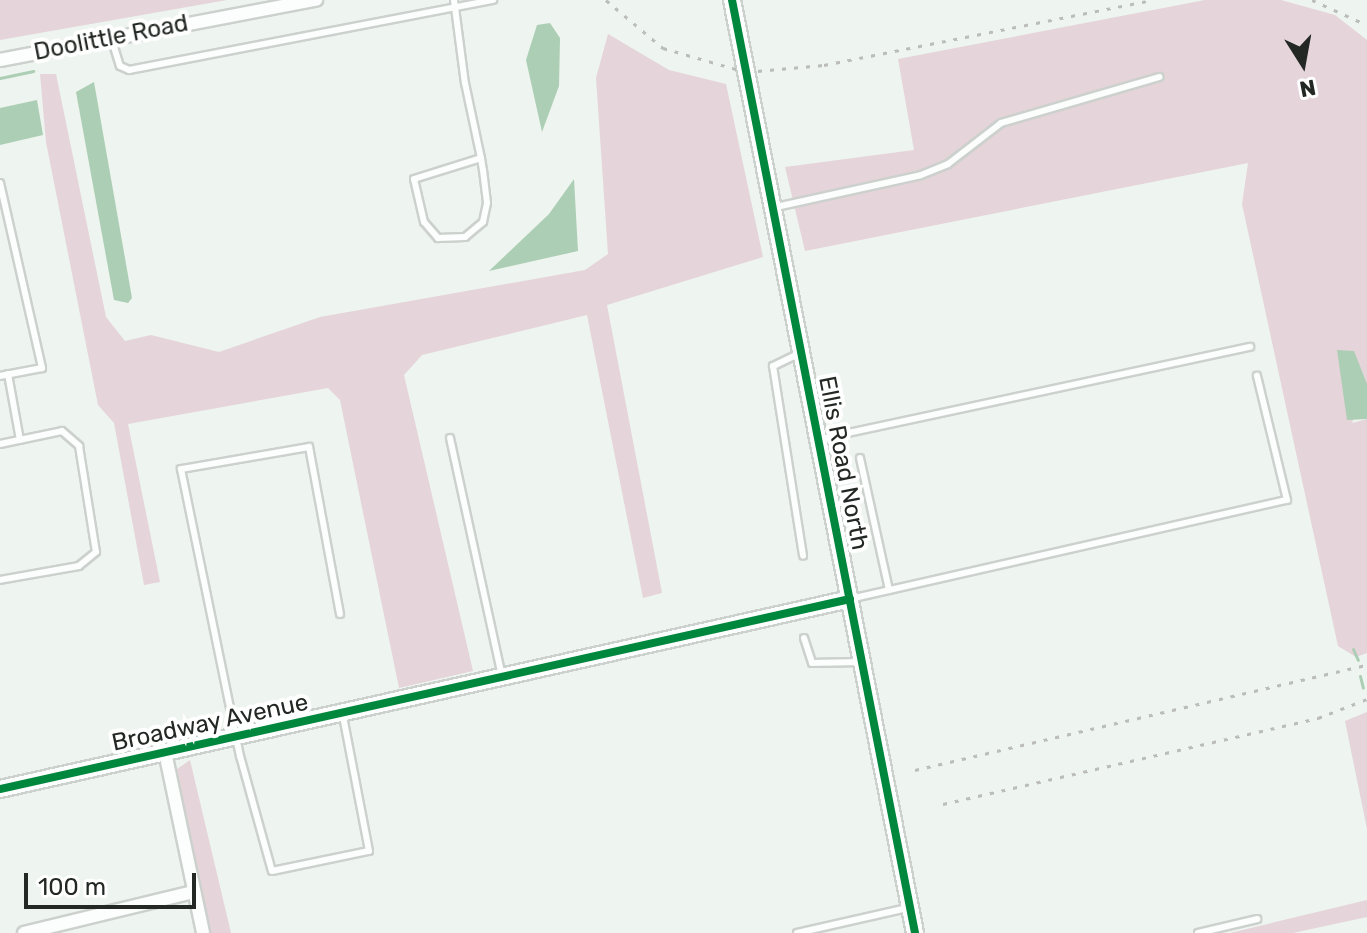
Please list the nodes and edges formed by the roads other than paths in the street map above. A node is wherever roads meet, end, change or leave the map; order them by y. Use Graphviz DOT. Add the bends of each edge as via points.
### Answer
graph roads {
  1 [pos="316,0"];
  2 [pos="454,0"];
  3 [pos="493,0"];
  4 [pos="732,0"];
  5 [pos="455,9"];
  6 [pos="111,37"];
  7 [pos="0,60"];
  8 [pos="1159,77"];
  9 [pos="481,158"];
  10 [pos="0,183"];
  11 [pos="773,208"];
  12 [pos="1250,347"];
  13 [pos="801,354"];
  14 [pos="8,374"];
  15 [pos="0,376"];
  16 [pos="1257,376"];
  17 [pos="450,438"];
  18 [pos="818,439"];
  19 [pos="20,440"];
  20 [pos="0,444"];
  21 [pos="860,458"];
  22 [pos="803,556"];
  23 [pos="0,580"];
  24 [pos="889,590"];
  25 [pos="850,599"];
  26 [pos="340,614"];
  27 [pos="804,638"];
  28 [pos="862,662"];
  29 [pos="503,680"];
  30 [pos="343,716"];
  31 [pos="237,738"];
  32 [pos="165,752"];
  33 [pos="0,789"];
  34 [pos="194,892"];
  35 [pos="910,907"];
  36 [pos="1257,919"];
  37 [pos="24,933"];
  38 [pos="203,933"];
  39 [pos="797,933"];
  40 [pos="915,933"];
  41 [pos="1198,933"];
  1 -- 6 [label="street, Doolittle Road"];
  2 -- 5 [label="lane"];
  3 -- 5 [label="lane"];
  4 -- 11 [label="street, Ellis Road North"];
  5 -- 6 [label="lane" via="129,70 120,66"];
  5 -- 9 [label="lane"];
  6 -- 7 [label="street, Doolittle Road"];
  8 -- 11 [label="lane" via="1001,123 948,164 921,175"];
  9 -- 9 [label="lane" via="483,222 465,237 438,238 424,222 414,179"];
  10 -- 14 [label="lane" via="42,368"];
  11 -- 13 [label="street, Ellis Road North"];
  12 -- 18 [label="lane"];
  13 -- 18 [label="street, Ellis Road North"];
  13 -- 22 [label="lane" via="773,366"];
  14 -- 15 [label="lane"];
  14 -- 19 [label="lane"];
  16 -- 24 [label="lane" via="1287,500"];
  17 -- 29 [label="lane"];
  18 -- 25 [label="street, Ellis Road North"];
  19 -- 20 [label="lane"];
  19 -- 23 [label="lane" via="62,431 79,446 96,552 79,566"];
  21 -- 24 [label="lane"];
  24 -- 25 [label="lane"];
  25 -- 28 [label="street, Ellis Road North"];
  25 -- 29 [label="street, Broadway Avenue"];
  26 -- 31 [label="lane" via="309,447 181,469"];
  27 -- 28 [label="lane" via="812,663"];
  28 -- 35 [label="street, Ellis Road North"];
  29 -- 30 [label="street, Broadway Avenue"];
  30 -- 31 [label="street, Broadway Avenue"];
  30 -- 31 [label="lane" via="369,838 366,857 272,871"];
  31 -- 32 [label="street, Broadway Avenue"];
  32 -- 33 [label="street, Broadway Avenue"];
  32 -- 34 [label="street"];
  34 -- 37 [label="street"];
  34 -- 38 [label="street"];
  35 -- 39 [label="lane"];
  35 -- 40 [label="street, Ellis Road North"];
  36 -- 41 [label="lane"];
}
